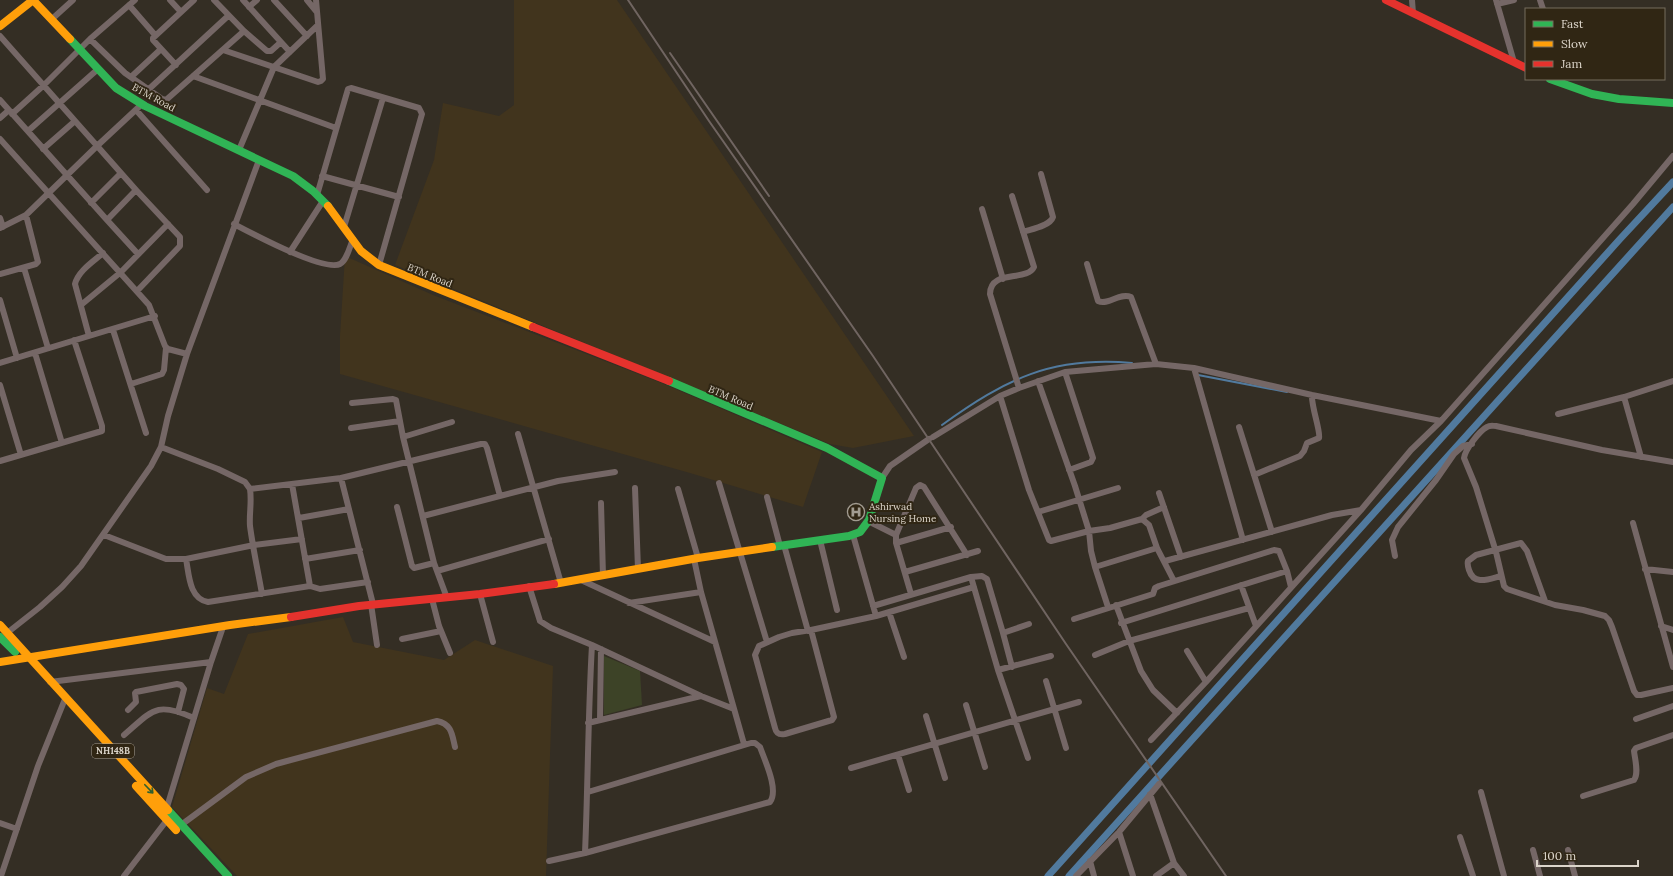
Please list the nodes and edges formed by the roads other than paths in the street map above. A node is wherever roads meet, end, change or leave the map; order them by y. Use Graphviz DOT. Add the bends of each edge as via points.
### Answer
graph roads {
  1 [pos="33,0"];
  2 [pos="73,0"];
  3 [pos="135,0"];
  4 [pos="170,0"];
  5 [pos="194,0"];
  6 [pos="214,0"];
  7 [pos="243,0"];
  8 [pos="257,0"];
  9 [pos="274,0"];
  10 [pos="307,0"];
  11 [pos="316,0"];
  12 [pos="1386,0"];
  13 [pos="1412,0"];
  14 [pos="1514,0"];
  15 [pos="1497,2"];
  16 [pos="129,6"];
  17 [pos="250,7"];
  18 [pos="316,11"];
  19 [pos="181,12"];
  20 [pos="1414,13"];
  21 [pos="228,16"];
  22 [pos="52,19"];
  23 [pos="318,25"];
  24 [pos="0,26"];
  25 [pos="244,31"];
  26 [pos="156,35"];
  27 [pos="0,36"];
  28 [pos="307,36"];
  29 [pos="90,39"];
  30 [pos="281,42"];
  31 [pos="161,49"];
  32 [pos="80,50"];
  33 [pos="223,50"];
  34 [pos="290,52"];
  35 [pos="1514,62"];
  36 [pos="176,65"];
  37 [pos="274,67"];
  38 [pos="1525,68"];
  39 [pos="98,69"];
  40 [pos="131,76"];
  41 [pos="193,76"];
  42 [pos="1561,81"];
  43 [pos="44,85"];
  44 [pos="149,89"];
  45 [pos="383,98"];
  46 [pos="0,100"];
  47 [pos="260,100"];
  48 [pos="59,103"];
  49 [pos="1673,103"];
  50 [pos="139,107"];
  51 [pos="11,112"];
  52 [pos="0,118"];
  53 [pos="75,121"];
  54 [pos="336,128"];
  55 [pos="28,131"];
  56 [pos="0,139"];
  57 [pos="97,146"];
  58 [pos="43,149"];
  59 [pos="239,150"];
  60 [pos="1673,156"];
  61 [pos="259,160"];
  62 [pos="121,173"];
  63 [pos="1041,174"];
  64 [pos="66,175"];
  65 [pos="322,176"];
  66 [pos="357,185"];
  67 [pos="136,190"];
  68 [pos="207,190"];
  69 [pos="50,193"];
  70 [pos="1012,196"];
  71 [pos="399,197"];
  72 [pos="320,198"];
  73 [pos="91,203"];
  74 [pos="982,209"];
  75 [pos="26,215"];
  76 [pos="0,218"];
  77 [pos="107,220"];
  78 [pos="168,224"];
  79 [pos="234,224"];
  80 [pos="1,227"];
  81 [pos="344,227"];
  82 [pos="1023,232"];
  83 [pos="353,239"];
  84 [pos="103,252"];
  85 [pos="290,252"];
  86 [pos="138,254"];
  87 [pos="1087,264"];
  88 [pos="380,265"];
  89 [pos="24,268"];
  90 [pos="121,272"];
  91 [pos="0,274"];
  92 [pos="1003,279"];
  93 [pos="138,290"];
  94 [pos="0,300"];
  95 [pos="81,305"];
  96 [pos="155,316"];
  97 [pos="113,330"];
  98 [pos="90,336"];
  99 [pos="74,340"];
  100 [pos="48,348"];
  101 [pos="166,348"];
  102 [pos="35,352"];
  103 [pos="187,354"];
  104 [pos="17,358"];
  105 [pos="0,363"];
  106 [pos="1156,364"];
  107 [pos="1194,368"];
  108 [pos="1065,372"];
  109 [pos="1038,381"];
  110 [pos="1673,381"];
  111 [pos="1017,383"];
  112 [pos="131,384"];
  113 [pos="0,385"];
  114 [pos="1312,395"];
  115 [pos="1000,396"];
  116 [pos="1624,397"];
  117 [pos="352,403"];
  118 [pos="1558,414"];
  119 [pos="400,420"];
  120 [pos="1441,421"];
  121 [pos="452,422"];
  122 [pos="1238,427"];
  123 [pos="351,428"];
  124 [pos="146,433"];
  125 [pos="518,434"];
  126 [pos="403,437"];
  127 [pos="62,443"];
  128 [pos="1472,444"];
  129 [pos="161,447"];
  130 [pos="21,455"];
  131 [pos="1641,457"];
  132 [pos="0,461"];
  133 [pos="409,461"];
  134 [pos="1673,462"];
  135 [pos="1069,470"];
  136 [pos="615,472"];
  137 [pos="1254,475"];
  138 [pos="341,478"];
  139 [pos="882,478"];
  140 [pos="719,483"];
  141 [pos="292,484"];
  142 [pos="533,487"];
  143 [pos="635,488"];
  144 [pos="1118,488"];
  145 [pos="250,489"];
  146 [pos="678,489"];
  147 [pos="1160,493"];
  148 [pos="500,496"];
  149 [pos="767,498"];
  150 [pos="1079,499"];
  151 [pos="601,503"];
  152 [pos="397,507"];
  153 [pos="1164,507"];
  154 [pos="349,509"];
  155 [pos="1360,510"];
  156 [pos="1038,512"];
  157 [pos="422,516"];
  158 [pos="299,518"];
  159 [pos="1142,519"];
  160 [pos="868,522"];
  161 [pos="1633,523"];
  162 [pos="951,527"];
  163 [pos="1089,531"];
  164 [pos="1272,532"];
  165 [pos="104,535"];
  166 [pos="853,535"];
  167 [pos="896,535"];
  168 [pos="302,538"];
  169 [pos="548,539"];
  170 [pos="820,540"];
  171 [pos="1243,540"];
  172 [pos="896,542"];
  173 [pos="254,544"];
  174 [pos="782,546"];
  175 [pos="1157,548"];
  176 [pos="360,550"];
  177 [pos="1495,550"];
  178 [pos="978,551"];
  179 [pos="739,552"];
  180 [pos="967,554"];
  181 [pos="1395,556"];
  182 [pos="1181,557"];
  183 [pos="696,558"];
  184 [pos="186,559"];
  185 [pos="305,559"];
  186 [pos="1165,561"];
  187 [pos="434,563"];
  188 [pos="1095,567"];
  189 [pos="638,569"];
  190 [pos="1645,569"];
  191 [pos="436,571"];
  192 [pos="1287,571"];
  193 [pos="905,572"];
  194 [pos="1673,572"];
  195 [pos="603,576"];
  196 [pos="1501,576"];
  197 [pos="971,577"];
  198 [pos="581,580"];
  199 [pos="1174,581"];
  200 [pos="368,582"];
  201 [pos="561,583"];
  202 [pos="1241,585"];
  203 [pos="310,586"];
  204 [pos="529,586"];
  205 [pos="974,587"];
  206 [pos="1291,587"];
  207 [pos="701,592"];
  208 [pos="262,594"];
  209 [pos="480,594"];
  210 [pos="911,594"];
  211 [pos="447,598"];
  212 [pos="432,599"];
  213 [pos="1545,602"];
  214 [pos="629,603"];
  215 [pos="372,604"];
  216 [pos="872,606"];
  217 [pos="1116,606"];
  218 [pos="1108,607"];
  219 [pos="1249,608"];
  220 [pos="837,610"];
  221 [pos="889,612"];
  222 [pos="876,616"];
  223 [pos="1074,619"];
  224 [pos="1121,623"];
  225 [pos="1029,624"];
  226 [pos="0,625"];
  227 [pos="1256,626"];
  228 [pos="1661,626"];
  229 [pos="223,627"];
  230 [pos="1673,630"];
  231 [pos="441,631"];
  232 [pos="810,631"];
  233 [pos="1004,633"];
  234 [pos="3,635"];
  235 [pos="402,639"];
  236 [pos="1129,641"];
  237 [pos="493,642"];
  238 [pos="715,642"];
  239 [pos="767,642"];
  240 [pos="377,645"];
  241 [pos="592,645"];
  242 [pos="601,649"];
  243 [pos="1187,651"];
  244 [pos="450,654"];
  245 [pos="1095,655"];
  246 [pos="1050,656"];
  247 [pos="904,657"];
  248 [pos="27,659"];
  249 [pos="0,662"];
  250 [pos="211,662"];
  251 [pos="1012,667"];
  252 [pos="1673,667"];
  253 [pos="998,670"];
  254 [pos="1046,681"];
  255 [pos="50,682"];
  256 [pos="1206,682"];
  257 [pos="1673,688"];
  258 [pos="701,696"];
  259 [pos="64,702"];
  260 [pos="1079,702"];
  261 [pos="966,704"];
  262 [pos="1673,706"];
  263 [pos="734,709"];
  264 [pos="1054,709"];
  265 [pos="128,710"];
  266 [pos="178,712"];
  267 [pos="1177,713"];
  268 [pos="926,716"];
  269 [pos="194,718"];
  270 [pos="1636,718"];
  271 [pos="600,720"];
  272 [pos="1016,720"];
  273 [pos="588,723"];
  274 [pos="975,732"];
  275 [pos="124,735"];
  276 [pos="1673,735"];
  277 [pos="1151,740"];
  278 [pos="744,744"];
  279 [pos="935,744"];
  280 [pos="455,747"];
  281 [pos="1066,748"];
  282 [pos="898,755"];
  283 [pos="1028,758"];
  284 [pos="985,767"];
  285 [pos="851,768"];
  286 [pos="945,778"];
  287 [pos="1159,784"];
  288 [pos="909,790"];
  289 [pos="588,792"];
  290 [pos="1481,792"];
  291 [pos="1150,794"];
  292 [pos="1583,796"];
  293 [pos="166,807"];
  294 [pos="167,820"];
  295 [pos="0,823"];
  296 [pos="181,825"];
  297 [pos="17,829"];
  298 [pos="1119,832"];
  299 [pos="1460,837"];
  300 [pos="1533,850"];
  301 [pos="1568,850"];
  302 [pos="585,853"];
  303 [pos="549,861"];
  304 [pos="1090,861"];
  305 [pos="1174,863"];
  306 [pos="1,876"];
  307 [pos="124,876"];
  308 [pos="218,876"];
  309 [pos="228,876"];
  310 [pos="1076,876"];
  311 [pos="1094,876"];
  312 [pos="1133,876"];
  313 [pos="1156,876"];
  314 [pos="1184,876"];
  315 [pos="1473,876"];
  316 [pos="1504,876"];
  317 [pos="1540,876"];
  318 [pos="1575,876"];
  1 -- 22 [label="main road, BTM Road"];
  1 -- 24 [label="main road"];
  2 -- 22 [label="street"];
  3 -- 16 [label="street"];
  4 -- 19 [label="street"];
  5 -- 19 [label="street"];
  6 -- 21 [label="street"];
  7 -- 17 [label="street"];
  8 -- 17 [label="street"];
  9 -- 28 [label="street"];
  10 -- 18 [label="street"];
  11 -- 18 [label="street"];
  12 -- 20 [label="main road"];
  13 -- 20 [label="street"];
  14 -- 15 [label="street"];
  15 -- 35 [label="street"];
  16 -- 26 [label="street"];
  16 -- 29 [label="street"];
  17 -- 30 [label="street"];
  18 -- 23 [label="street"];
  19 -- 26 [label="street"];
  20 -- 35 [label="main road"];
  21 -- 25 [label="street"];
  21 -- 36 [label="street"];
  22 -- 32 [label="main road, BTM Road"];
  23 -- 28 [label="street"];
  23 -- 37 [label="street" via="323,78 321,81"];
  25 -- 30 [label="street" via="268,51"];
  25 -- 33 [label="street"];
  26 -- 31 [label="street" via="153,40"];
  27 -- 43 [label="street"];
  28 -- 34 [label="street"];
  29 -- 32 [label="street"];
  29 -- 40 [label="street"];
  30 -- 34 [label="street"];
  31 -- 36 [label="street"];
  31 -- 40 [label="street"];
  32 -- 39 [label="main road, BTM Road"];
  32 -- 43 [label="street"];
  33 -- 37 [label="street"];
  33 -- 41 [label="street"];
  34 -- 37 [label="street"];
  35 -- 38 [label="main road"];
  36 -- 44 [label="street"];
  37 -- 47 [label="street"];
  39 -- 48 [label="street"];
  39 -- 50 [label="main road, BTM Road"];
  40 -- 44 [label="street"];
  41 -- 44 [label="street" via="166,100"];
  41 -- 47 [label="street"];
  42 -- 49 [label="main road" via="1592,94"];
  43 -- 48 [label="street"];
  43 -- 51 [label="street"];
  45 -- 54 [label="street" via="348,89"];
  45 -- 66 [label="street"];
  45 -- 71 [label="street" via="419,108 422,114"];
  46 -- 51 [label="street"];
  47 -- 54 [label="street"];
  47 -- 59 [label="street"];
  48 -- 53 [label="street"];
  48 -- 55 [label="street"];
  50 -- 57 [label="street"];
  50 -- 59 [label="main road, BTM Road"];
  50 -- 68 [label="street"];
  51 -- 52 [label="street"];
  51 -- 55 [label="street"];
  53 -- 57 [label="street"];
  53 -- 58 [label="street"];
  54 -- 65 [label="street"];
  55 -- 58 [label="street"];
  56 -- 69 [label="street"];
  57 -- 62 [label="street"];
  57 -- 64 [label="street"];
  58 -- 64 [label="street"];
  59 -- 61 [label="main road, BTM Road"];
  60 -- 120 [label="street"];
  61 -- 72 [label="main road, BTM Road" via="293,176"];
  61 -- 79 [label="street"];
  62 -- 67 [label="street"];
  62 -- 73 [label="street"];
  63 -- 82 [label="street" via="1052,221"];
  64 -- 69 [label="street"];
  64 -- 73 [label="street"];
  65 -- 66 [label="street"];
  65 -- 72 [label="street"];
  66 -- 71 [label="street"];
  66 -- 81 [label="street"];
  67 -- 77 [label="street"];
  67 -- 78 [label="street"];
  69 -- 75 [label="street"];
  69 -- 84 [label="street"];
  70 -- 82 [label="street"];
  71 -- 88 [label="street"];
  72 -- 81 [label="main road, BTM Road"];
  72 -- 85 [label="street"];
  73 -- 77 [label="street"];
  74 -- 92 [label="street"];
  75 -- 80 [label="street"];
  75 -- 89 [label="street" via="39,259 36,264"];
  76 -- 80 [label="street"];
  77 -- 86 [label="street"];
  78 -- 86 [label="street"];
  78 -- 93 [label="street" via="180,237 180,246"];
  79 -- 85 [label="street"];
  79 -- 103 [label="street"];
  81 -- 83 [label="main road, BTM Road"];
  82 -- 92 [label="street" via="1033,270"];
  83 -- 85 [label="street" via="341,263 332,266"];
  83 -- 88 [label="main road, BTM Road" via="361,251"];
  84 -- 90 [label="street"];
  84 -- 95 [label="street" via="77,278 76,290"];
  86 -- 90 [label="street"];
  87 -- 106 [label="street" via="1098,301 1103,303 1122,296 1131,297"];
  88 -- 139 [label="main road, BTM Road" via="827,448"];
  89 -- 91 [label="street"];
  89 -- 100 [label="street"];
  90 -- 93 [label="street"];
  90 -- 95 [label="street"];
  92 -- 111 [label="street" via="993,284 990,294"];
  93 -- 96 [label="street"];
  94 -- 104 [label="street"];
  95 -- 98 [label="street"];
  96 -- 97 [label="street"];
  96 -- 101 [label="street"];
  97 -- 98 [label="street"];
  97 -- 112 [label="street"];
  98 -- 99 [label="street"];
  99 -- 100 [label="street"];
  99 -- 127 [label="street" via="103,429"];
  100 -- 102 [label="street"];
  101 -- 103 [label="street"];
  101 -- 112 [label="street" via="162,374"];
  102 -- 104 [label="street"];
  102 -- 127 [label="street"];
  103 -- 129 [label="street"];
  104 -- 105 [label="street"];
  106 -- 107 [label="street"];
  106 -- 108 [label="street"];
  107 -- 114 [label="street"];
  107 -- 171 [label="street"];
  108 -- 109 [label="street"];
  108 -- 135 [label="street" via="1093,458 1091,462"];
  109 -- 111 [label="street"];
  109 -- 135 [label="street"];
  110 -- 116 [label="street"];
  111 -- 115 [label="street"];
  112 -- 124 [label="street"];
  113 -- 130 [label="street"];
  114 -- 120 [label="street"];
  114 -- 137 [label="street" via="1319,438 1307,443 1300,456"];
  115 -- 139 [label="street" via="890,466"];
  115 -- 156 [label="street"];
  116 -- 118 [label="street"];
  116 -- 131 [label="street"];
  117 -- 119 [label="street" via="393,399 397,403"];
  119 -- 123 [label="street"];
  119 -- 126 [label="street"];
  120 -- 155 [label="street" via="1411,450"];
  121 -- 126 [label="street"];
  122 -- 137 [label="street"];
  125 -- 142 [label="street"];
  126 -- 133 [label="street"];
  127 -- 130 [label="street"];
  128 -- 131 [label="street" via="1483,429 1496,426"];
  128 -- 177 [label="street" via="1464,458 1476,487"];
  128 -- 181 [label="street" via="1463,446 1454,454 1398,527 1392,540"];
  129 -- 145 [label="street" via="218,469 245,482"];
  129 -- 165 [label="street"];
  130 -- 132 [label="street"];
  131 -- 134 [label="street"];
  133 -- 138 [label="street"];
  133 -- 148 [label="street" via="485,444"];
  133 -- 157 [label="street"];
  135 -- 150 [label="street"];
  136 -- 142 [label="street" via="564,479"];
  137 -- 164 [label="street"];
  138 -- 141 [label="street"];
  138 -- 154 [label="street"];
  139 -- 160 [label="main road"];
  140 -- 179 [label="street"];
  141 -- 145 [label="street"];
  141 -- 158 [label="street"];
  142 -- 148 [label="street"];
  142 -- 169 [label="street"];
  143 -- 189 [label="street"];
  144 -- 150 [label="street"];
  145 -- 173 [label="street" via="250,527"];
  146 -- 183 [label="street"];
  147 -- 153 [label="street"];
  148 -- 157 [label="street"];
  149 -- 174 [label="street"];
  150 -- 156 [label="street"];
  150 -- 163 [label="street"];
  151 -- 195 [label="street"];
  152 -- 187 [label="street" via="412,566 419,568"];
  153 -- 159 [label="street"];
  153 -- 182 [label="street"];
  154 -- 158 [label="street"];
  154 -- 176 [label="street"];
  155 -- 164 [label="street"];
  155 -- 206 [label="street"];
  156 -- 163 [label="street" via="1046,536 1051,541"];
  157 -- 187 [label="street"];
  158 -- 168 [label="street"];
  159 -- 163 [label="street"];
  159 -- 175 [label="street" via="1149,525"];
  160 -- 166 [label="main road" via="860,532"];
  160 -- 167 [label="street"];
  161 -- 190 [label="street"];
  162 -- 167 [label="street" via="920,484"];
  162 -- 172 [label="street"];
  162 -- 180 [label="street"];
  163 -- 188 [label="street"];
  164 -- 171 [label="street"];
  165 -- 184 [label="street" via="166,558"];
  165 -- 234 [label="street" via="62,586 40,607"];
  166 -- 170 [label="main road"];
  166 -- 216 [label="street"];
  167 -- 172 [label="street"];
  168 -- 173 [label="street"];
  168 -- 185 [label="street"];
  169 -- 191 [label="street"];
  169 -- 201 [label="street"];
  170 -- 174 [label="main road"];
  170 -- 220 [label="street"];
  171 -- 182 [label="street"];
  172 -- 193 [label="street"];
  173 -- 184 [label="street"];
  173 -- 208 [label="street"];
  174 -- 179 [label="main road"];
  174 -- 232 [label="street"];
  175 -- 186 [label="street"];
  175 -- 188 [label="street"];
  176 -- 185 [label="street"];
  176 -- 200 [label="street"];
  177 -- 196 [label="street"];
  177 -- 196 [label="street" via="1476,555 1467,563 1474,579 1484,580"];
  177 -- 213 [label="street" via="1521,543 1523,545"];
  178 -- 180 [label="street"];
  179 -- 183 [label="main road"];
  179 -- 239 [label="street"];
  180 -- 193 [label="street"];
  182 -- 186 [label="street"];
  183 -- 189 [label="main road"];
  183 -- 207 [label="street"];
  184 -- 208 [label="street" via="193,590 196,597 202,601"];
  185 -- 203 [label="street"];
  186 -- 199 [label="street"];
  187 -- 191 [label="street"];
  188 -- 218 [label="street"];
  189 -- 195 [label="main road"];
  190 -- 194 [label="street"];
  190 -- 228 [label="street"];
  191 -- 211 [label="street"];
  192 -- 199 [label="street" via="1279,551 1274,550"];
  192 -- 202 [label="street"];
  192 -- 206 [label="street"];
  193 -- 210 [label="street"];
  195 -- 198 [label="main road"];
  196 -- 213 [label="street" via="1507,589"];
  197 -- 205 [label="street"];
  197 -- 210 [label="street"];
  197 -- 233 [label="street" via="982,576 987,579"];
  198 -- 201 [label="main road"];
  198 -- 214 [label="street"];
  199 -- 217 [label="street" via="1156,587 1153,594"];
  200 -- 203 [label="street" via="320,589"];
  200 -- 215 [label="street"];
  201 -- 204 [label="main road"];
  202 -- 219 [label="street"];
  202 -- 224 [label="street"];
  203 -- 208 [label="street"];
  204 -- 209 [label="main road"];
  204 -- 241 [label="street" via="540,621"];
  205 -- 221 [label="street"];
  205 -- 253 [label="street"];
  206 -- 227 [label="street"];
  207 -- 214 [label="street"];
  207 -- 238 [label="street"];
  209 -- 211 [label="main road"];
  209 -- 237 [label="street"];
  210 -- 216 [label="street"];
  211 -- 212 [label="main road"];
  212 -- 215 [label="main road"];
  212 -- 231 [label="street"];
  213 -- 257 [label="street" via="1607,618 1637,695"];
  214 -- 238 [label="street"];
  215 -- 229 [label="main road"];
  215 -- 240 [label="street"];
  216 -- 222 [label="street"];
  217 -- 218 [label="street"];
  217 -- 224 [label="street"];
  218 -- 223 [label="street"];
  219 -- 227 [label="street"];
  219 -- 236 [label="street"];
  221 -- 222 [label="street"];
  221 -- 247 [label="street"];
  222 -- 232 [label="street"];
  224 -- 236 [label="street"];
  225 -- 233 [label="street"];
  226 -- 234 [label="main road, NH148B"];
  227 -- 256 [label="street"];
  228 -- 230 [label="street"];
  228 -- 252 [label="street"];
  229 -- 248 [label="main road"];
  229 -- 250 [label="street"];
  231 -- 235 [label="street"];
  231 -- 244 [label="street"];
  232 -- 239 [label="street" via="792,633"];
  232 -- 239 [label="street" via="834,717 832,720 782,735 776,732 755,655 759,646"];
  233 -- 251 [label="street"];
  234 -- 248 [label="main road, NH148B"];
  236 -- 245 [label="street"];
  236 -- 267 [label="street" via="1141,671 1153,690"];
  238 -- 263 [label="street"];
  241 -- 242 [label="street"];
  241 -- 273 [label="street"];
  242 -- 258 [label="street"];
  242 -- 271 [label="street"];
  243 -- 256 [label="street"];
  246 -- 251 [label="street"];
  248 -- 249 [label="main road"];
  248 -- 255 [label="main road, NH148B"];
  248 -- 259 [label="main road, NH148B"];
  250 -- 255 [label="street"];
  250 -- 269 [label="street"];
  251 -- 253 [label="street"];
  253 -- 272 [label="street"];
  254 -- 264 [label="street"];
  255 -- 259 [label="main road, NH148B"];
  256 -- 267 [label="street"];
  258 -- 263 [label="street"];
  258 -- 271 [label="street"];
  259 -- 293 [label="main road, NH148B, one-way"];
  259 -- 294 [label="main road, NH148B"];
  259 -- 297 [label="street" via="38,766"];
  260 -- 264 [label="street"];
  261 -- 274 [label="street"];
  262 -- 270 [label="street"];
  263 -- 278 [label="street"];
  264 -- 272 [label="street"];
  264 -- 281 [label="street"];
  265 -- 266 [label="street" via="136,702 136,692 177,684 184,689"];
  266 -- 269 [label="street"];
  266 -- 275 [label="street" via="168,709 154,710"];
  267 -- 277 [label="street"];
  268 -- 279 [label="street"];
  269 -- 293 [label="street"];
  271 -- 273 [label="street"];
  272 -- 274 [label="street"];
  272 -- 283 [label="street"];
  273 -- 289 [label="street"];
  274 -- 279 [label="street"];
  274 -- 284 [label="street"];
  276 -- 292 [label="street" via="1636,748 1634,780"];
  278 -- 289 [label="street"];
  278 -- 302 [label="street" via="755,743 760,747 774,789 774,797 770,802"];
  279 -- 282 [label="street"];
  279 -- 286 [label="street"];
  280 -- 296 [label="street" via="450,729 444,722 437,721 276,764 246,777"];
  282 -- 285 [label="street"];
  282 -- 288 [label="street"];
  287 -- 291 [label="street"];
  289 -- 302 [label="street"];
  290 -- 316 [label="street"];
  291 -- 298 [label="street"];
  291 -- 305 [label="street"];
  293 -- 296 [label="main road, NH148B"];
  294 -- 307 [label="street"];
  294 -- 308 [label="main road, NH148B"];
  295 -- 297 [label="street"];
  296 -- 309 [label="main road, NH148B"];
  297 -- 306 [label="street"];
  298 -- 304 [label="street"];
  298 -- 312 [label="street"];
  299 -- 315 [label="street"];
  300 -- 317 [label="street"];
  301 -- 318 [label="street"];
  302 -- 303 [label="street"];
  304 -- 310 [label="street"];
  304 -- 311 [label="street"];
  305 -- 313 [label="street"];
  305 -- 314 [label="street"];
}
